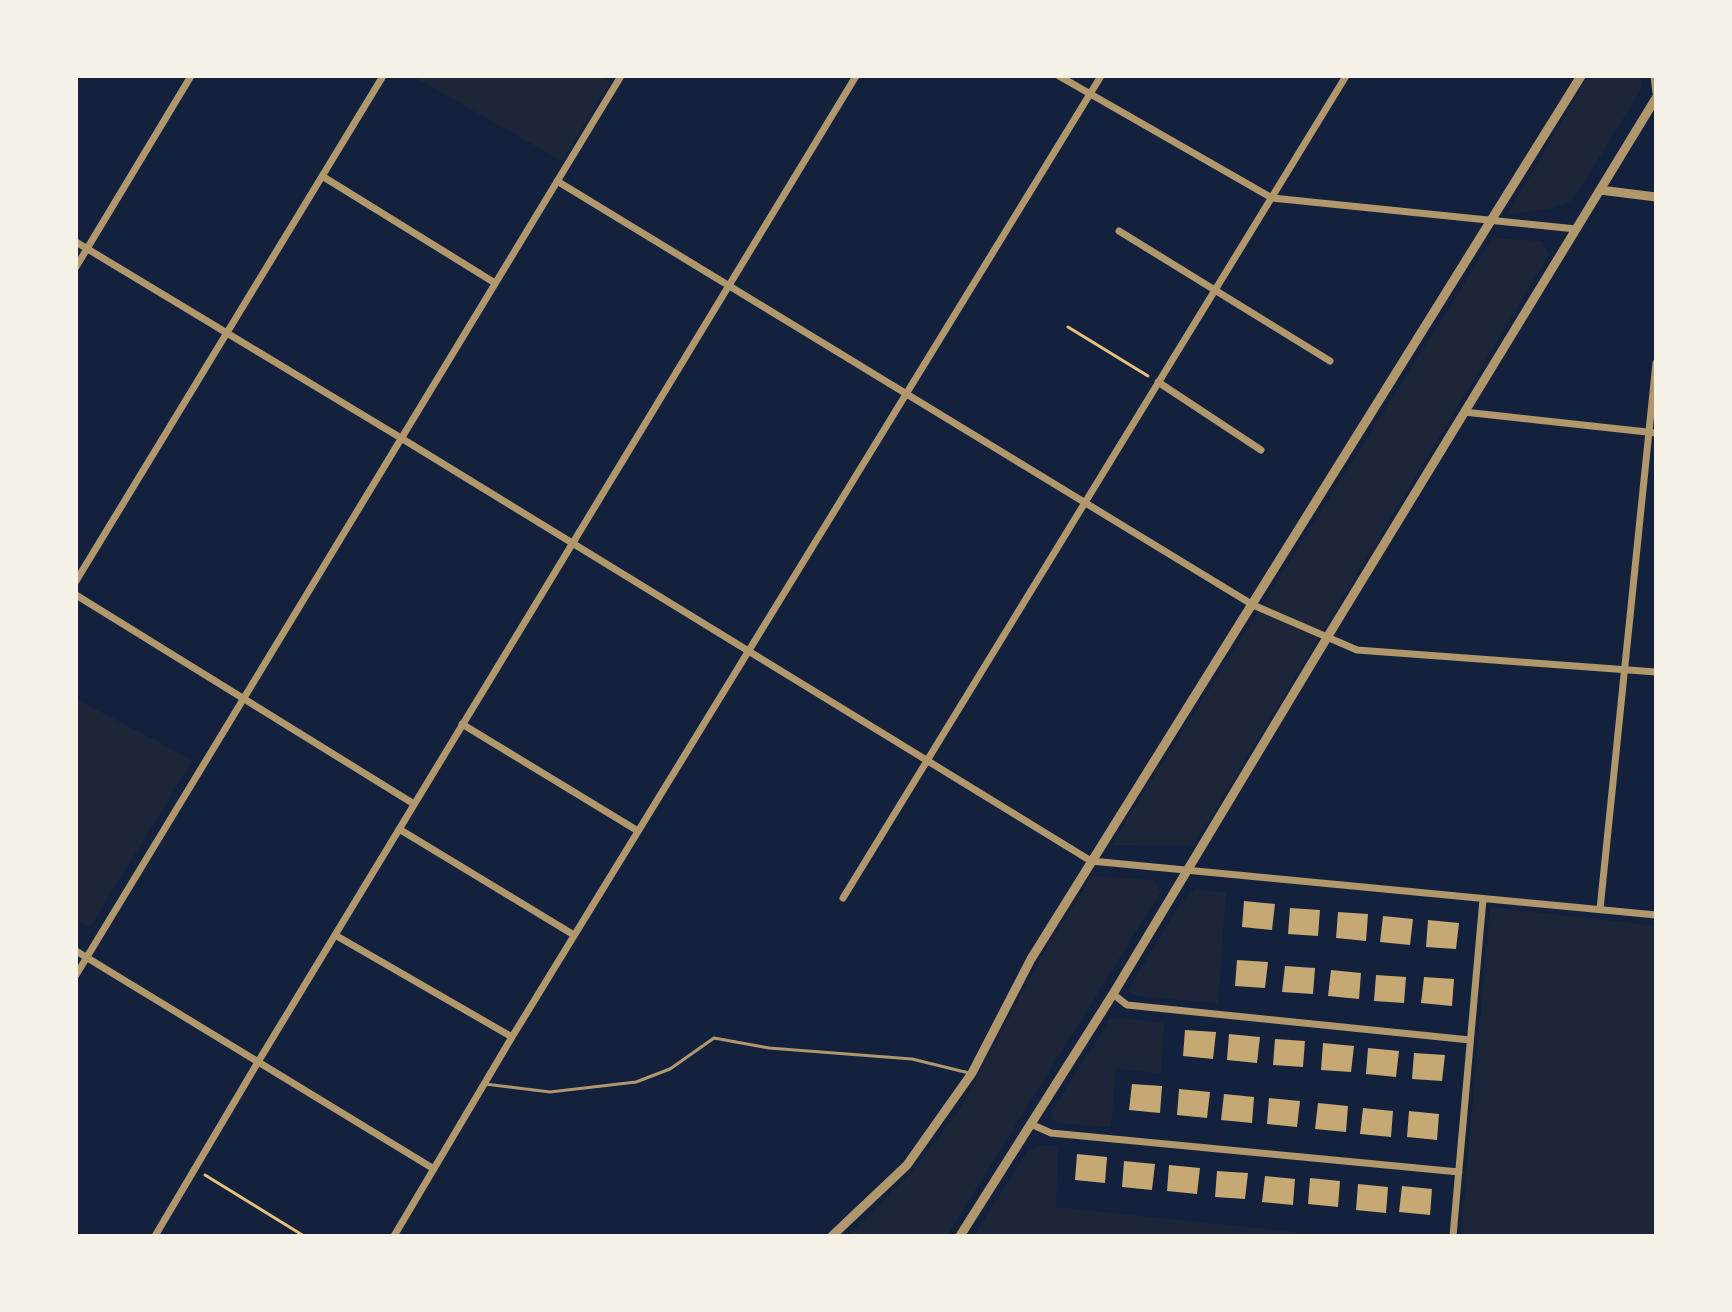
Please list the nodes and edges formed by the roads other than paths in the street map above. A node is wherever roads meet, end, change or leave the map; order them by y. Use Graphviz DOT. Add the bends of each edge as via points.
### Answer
graph roads {
  1 [pos="191,76"];
  2 [pos="383,76"];
  3 [pos="607,76"];
  4 [pos="856,76"];
  5 [pos="1059,76"];
  6 [pos="1101,76"];
  7 [pos="1346,76"];
  8 [pos="1581,76"];
  9 [pos="1654,76"];
  10 [pos="619,79"];
  11 [pos="1090,94"];
  12 [pos="1656,96"];
  13 [pos="322,176"];
  14 [pos="557,181"];
  15 [pos="1600,190"];
  16 [pos="1656,197"];
  17 [pos="1272,198"];
  18 [pos="1493,220"];
  19 [pos="1576,229"];
  20 [pos="1119,231"];
  21 [pos="76,242"];
  22 [pos="87,249"];
  23 [pos="76,267"];
  24 [pos="495,283"];
  25 [pos="728,286"];
  26 [pos="1215,290"];
  27 [pos="227,332"];
  28 [pos="1330,361"];
  29 [pos="1656,363"];
  30 [pos="1158,382"];
  31 [pos="906,395"];
  32 [pos="1464,412"];
  33 [pos="1652,432"];
  34 [pos="401,438"];
  35 [pos="1261,450"];
  36 [pos="1083,503"];
  37 [pos="572,543"];
  38 [pos="76,581"];
  39 [pos="76,595"];
  40 [pos="1253,605"];
  41 [pos="1328,636"];
  42 [pos="749,651"];
  43 [pos="1624,669"];
  44 [pos="1656,672"];
  45 [pos="244,698"];
  46 [pos="462,724"];
  47 [pos="926,759"];
  48 [pos="414,804"];
  49 [pos="399,829"];
  50 [pos="638,831"];
  51 [pos="1091,861"];
  52 [pos="1187,870"];
  53 [pos="843,898"];
  54 [pos="1483,899"];
  55 [pos="1600,909"];
  56 [pos="1656,915"];
  57 [pos="335,935"];
  58 [pos="574,935"];
  59 [pos="76,951"];
  60 [pos="87,957"];
  61 [pos="76,975"];
  62 [pos="1113,994"];
  63 [pos="512,1037"];
  64 [pos="1470,1040"];
  65 [pos="258,1062"];
  66 [pos="972,1073"];
  67 [pos="484,1084"];
  68 [pos="1033,1125"];
  69 [pos="434,1169"];
  70 [pos="1459,1172"];
  71 [pos="155,1236"];
  72 [pos="394,1236"];
  73 [pos="832,1236"];
  74 [pos="960,1236"];
  75 [pos="1453,1236"];
  1 -- 22 [label="street"];
  2 -- 13 [label="street"];
  3 -- 10 [label="street"];
  4 -- 25 [label="street"];
  5 -- 11 [label="street"];
  6 -- 11 [label="street"];
  7 -- 17 [label="street"];
  8 -- 18 [label="street"];
  9 -- 12 [label="street"];
  10 -- 14 [label="street"];
  11 -- 17 [label="street"];
  11 -- 31 [label="street"];
  12 -- 15 [label="street"];
  13 -- 24 [label="street"];
  13 -- 27 [label="street"];
  14 -- 24 [label="street"];
  14 -- 25 [label="street"];
  15 -- 16 [label="street"];
  15 -- 19 [label="street"];
  17 -- 18 [label="street"];
  17 -- 26 [label="street"];
  18 -- 19 [label="street"];
  18 -- 40 [label="street"];
  19 -- 32 [label="street"];
  20 -- 26 [label="street"];
  21 -- 22 [label="street"];
  22 -- 23 [label="street"];
  22 -- 27 [label="street"];
  24 -- 34 [label="street"];
  25 -- 31 [label="street"];
  25 -- 37 [label="street"];
  26 -- 28 [label="street"];
  26 -- 30 [label="street"];
  27 -- 34 [label="street"];
  27 -- 38 [label="street"];
  29 -- 33 [label="street"];
  30 -- 35 [label="street"];
  30 -- 36 [label="street"];
  31 -- 36 [label="street"];
  31 -- 42 [label="street"];
  32 -- 33 [label="street"];
  32 -- 41 [label="street"];
  33 -- 43 [label="street"];
  34 -- 37 [label="street"];
  34 -- 45 [label="street"];
  36 -- 40 [label="street"];
  36 -- 47 [label="street"];
  37 -- 42 [label="street"];
  37 -- 46 [label="street"];
  39 -- 45 [label="street"];
  40 -- 41 [label="street"];
  40 -- 51 [label="street"];
  41 -- 43 [label="street" via="1357,650"];
  41 -- 52 [label="street"];
  42 -- 47 [label="street"];
  42 -- 50 [label="street"];
  43 -- 44 [label="street"];
  43 -- 55 [label="street"];
  45 -- 48 [label="street"];
  45 -- 60 [label="street"];
  46 -- 48 [label="street"];
  46 -- 50 [label="street"];
  47 -- 51 [label="street"];
  47 -- 53 [label="street"];
  48 -- 49 [label="street"];
  49 -- 57 [label="street"];
  49 -- 58 [label="street"];
  50 -- 58 [label="street"];
  51 -- 52 [label="street"];
  51 -- 66 [label="street" via="1031,959"];
  52 -- 54 [label="street"];
  52 -- 62 [label="street"];
  54 -- 55 [label="street"];
  54 -- 64 [label="street"];
  55 -- 56 [label="street"];
  57 -- 63 [label="street"];
  57 -- 65 [label="street"];
  58 -- 63 [label="street"];
  59 -- 60 [label="street"];
  60 -- 61 [label="street"];
  60 -- 65 [label="street"];
  62 -- 64 [label="street" via="1127,1005"];
  62 -- 68 [label="street"];
  63 -- 67 [label="street"];
  64 -- 70 [label="street"];
  65 -- 69 [label="street"];
  65 -- 71 [label="street"];
  66 -- 67 [label="lane" via="912,1059 769,1048 714,1038 670,1069 636,1082 550,1092"];
  66 -- 73 [label="street" via="907,1165"];
  67 -- 69 [label="street"];
  68 -- 70 [label="street" via="1051,1133"];
  68 -- 74 [label="street"];
  69 -- 72 [label="street"];
  70 -- 75 [label="street"];
}
